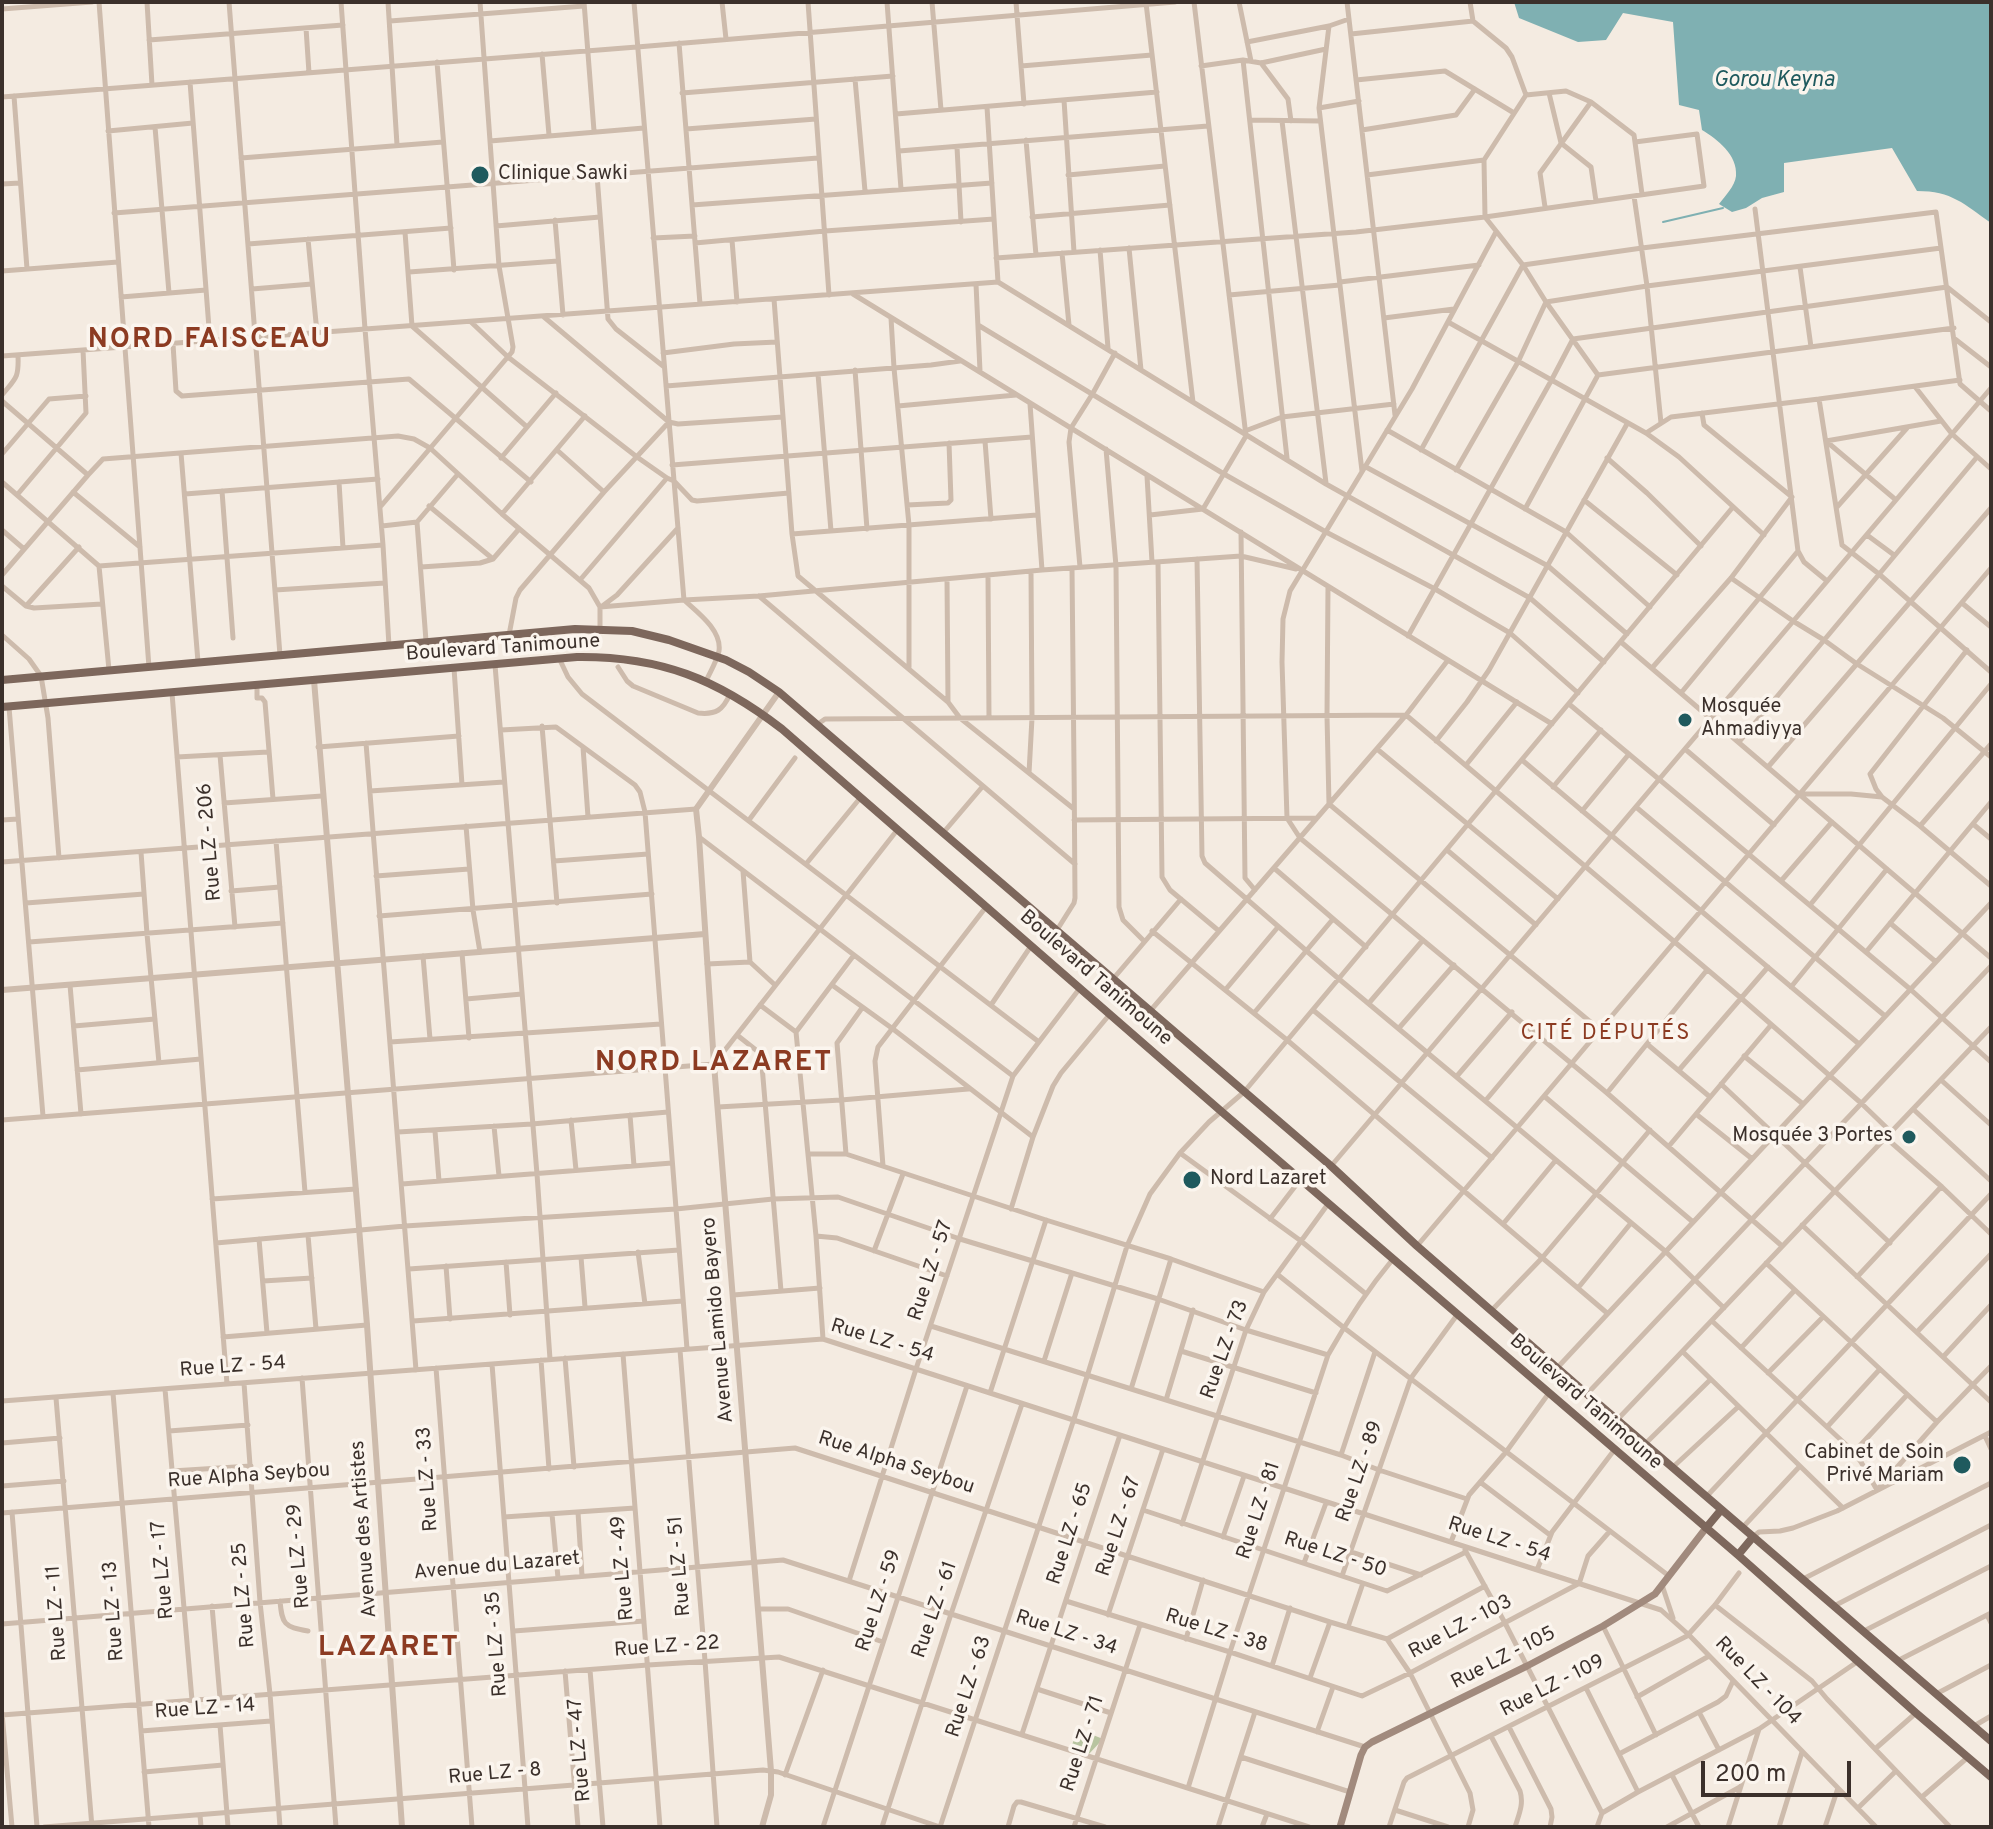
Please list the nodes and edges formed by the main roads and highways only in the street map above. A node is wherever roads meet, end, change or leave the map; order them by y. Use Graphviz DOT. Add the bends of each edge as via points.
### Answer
graph roads {
  1 [pos="2,680"];
  2 [pos="6,707"];
  3 [pos="1721,1510"];
  4 [pos="1706,1528"];
  5 [pos="1753,1537"];
  6 [pos="1738,1555"];
  7 [pos="1991,1741"];
  8 [pos="1991,1777"];
  9 [pos="1340,1827"];
  1 -- 3 [label="main road, Boulevard Tanimoune" via="600,626 669,640 749,672 818,724 1331,1166"];
  2 -- 4 [label="main road, Boulevard Tanimoune" via="559,658 634,660 706,681 782,729"];
  3 -- 4 [label="main road"];
  3 -- 5 [label="main road, Boulevard Tanimoune"];
  4 -- 6 [label="main road, Boulevard Tanimoune"];
  4 -- 9 [label="main road, Rue LZ - 105" via="1655,1594 1603,1626 1365,1747"];
  5 -- 6 [label="main road"];
  5 -- 7 [label="main road, Boulevard Tanimoune"];
  6 -- 8 [label="main road, Boulevard Tanimoune"];
}
